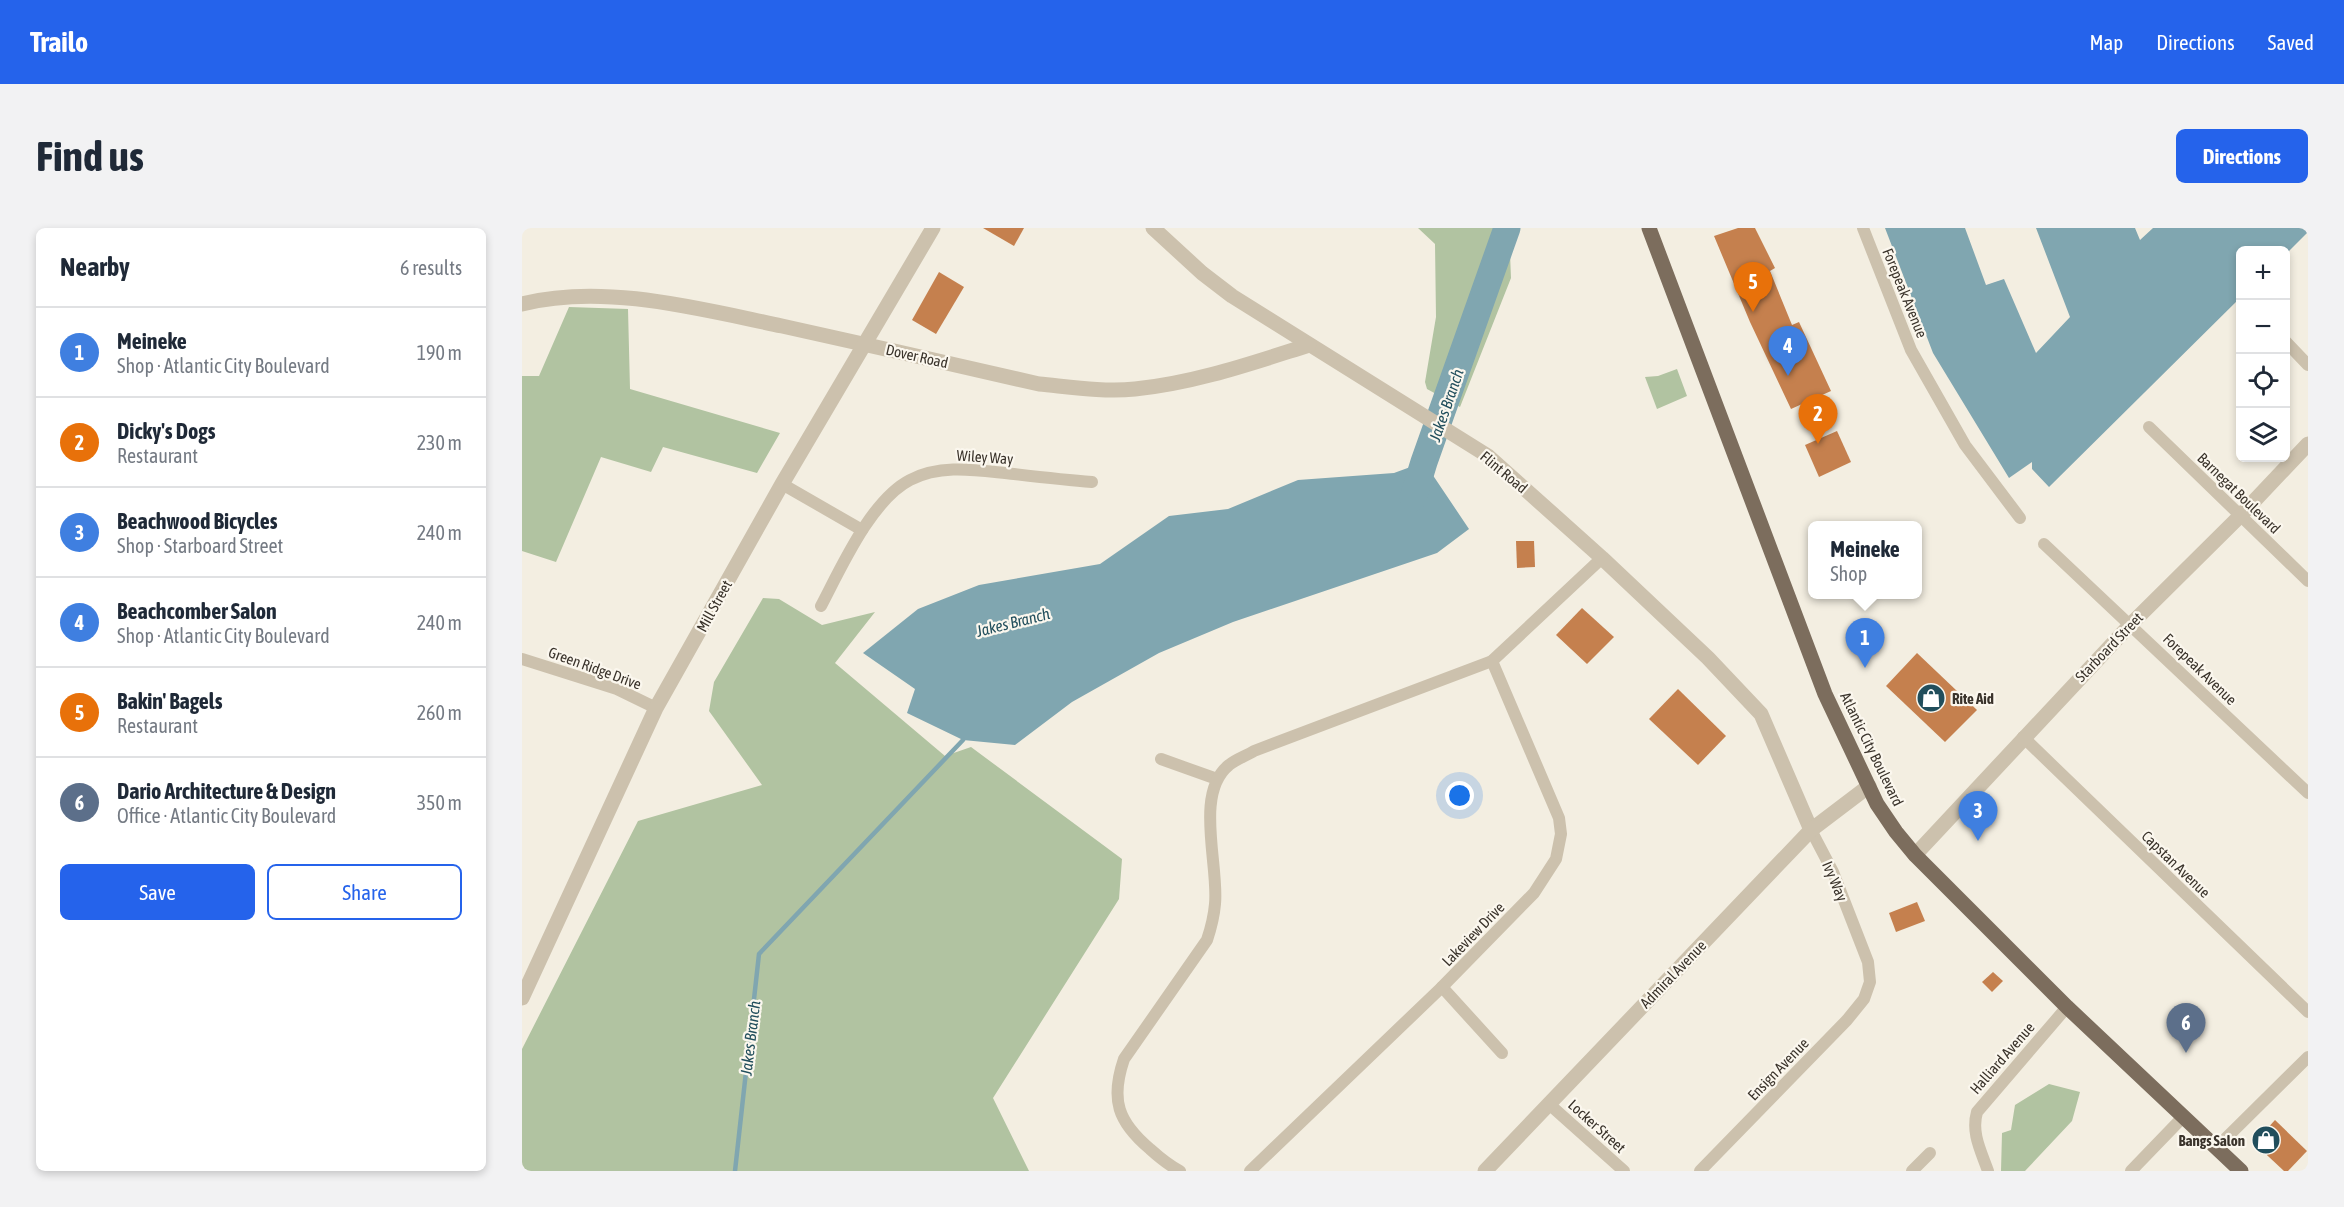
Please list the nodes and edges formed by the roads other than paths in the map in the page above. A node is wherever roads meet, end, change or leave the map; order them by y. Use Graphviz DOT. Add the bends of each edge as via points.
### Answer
graph roads {
  1 [pos="933,228"];
  2 [pos="1153,228"];
  3 [pos="1648,228"];
  4 [pos="1863,228"];
  5 [pos="522,304"];
  6 [pos="865,344"];
  7 [pos="1309,345"];
  8 [pos="2290,346"];
  9 [pos="2308,365"];
  10 [pos="2149,427"];
  11 [pos="2308,444"];
  12 [pos="1092,482"];
  13 [pos="783,484"];
  14 [pos="2240,516"];
  15 [pos="2020,518"];
  16 [pos="862,530"];
  17 [pos="2044,544"];
  18 [pos="1602,558"];
  19 [pos="2308,581"];
  20 [pos="821,606"];
  21 [pos="2131,624"];
  22 [pos="522,659"];
  23 [pos="1492,661"];
  24 [pos="656,708"];
  25 [pos="2023,737"];
  26 [pos="1161,759"];
  27 [pos="1217,779"];
  28 [pos="1792,784"];
  29 [pos="1869,786"];
  30 [pos="2308,793"];
  31 [pos="1811,830"];
  32 [pos="1915,855"];
  33 [pos="1870,982"];
  34 [pos="1442,987"];
  35 [pos="522,998"];
  36 [pos="2067,1007"];
  37 [pos="2308,1012"];
  38 [pos="1502,1053"];
  39 [pos="2308,1057"];
  40 [pos="1549,1104"];
  41 [pos="2184,1116"];
  42 [pos="2217,1147"];
  43 [pos="1930,1153"];
  44 [pos="1180,1171"];
  45 [pos="1250,1171"];
  46 [pos="1485,1171"];
  47 [pos="1624,1171"];
  48 [pos="1700,1171"];
  49 [pos="1912,1171"];
  50 [pos="1988,1171"];
  51 [pos="2131,1171"];
  52 [pos="2241,1171"];
  1 -- 6 [label="street, Mill Street"];
  2 -- 7 [label="street, Flint Road" via="1232,296"];
  3 -- 29 [label="main road, Atlantic City Boulevard" via="1825,694"];
  4 -- 15 [label="street, Forepeak Avenue" via="1911,350 1965,445"];
  5 -- 6 [label="street, Dover Road" via="542,298 587,296 637,300"];
  6 -- 7 [label="street, Dover Road" via="1039,384 1089,389 1134,389 1181,381"];
  6 -- 13 [label="street, Mill Street"];
  7 -- 18 [label="street, Flint Road" via="1488,456"];
  8 -- 9 [label="street"];
  10 -- 14 [label="street, Barnegat Boulevard"];
  11 -- 14 [label="street, Starboard Street"];
  12 -- 16 [label="street, Wiley Way" via="960,469 933,471 909,480 887,499"];
  13 -- 16 [label="street"];
  13 -- 24 [label="street, Mill Street"];
  14 -- 19 [label="street, Barnegat Boulevard"];
  14 -- 21 [label="street, Starboard Street"];
  16 -- 20 [label="street, Wiley Way"];
  17 -- 21 [label="street, Forepeak Avenue"];
  18 -- 23 [label="street"];
  18 -- 28 [label="street, Flint Road" via="1761,714"];
  21 -- 25 [label="street, Starboard Street"];
  21 -- 30 [label="street, Forepeak Avenue"];
  22 -- 24 [label="street, Green Ridge Drive" via="617,689"];
  23 -- 27 [label="street" via="1254,751 1229,765"];
  23 -- 34 [label="street, Lakeview Drive" via="1559,818 1561,834 1548,875"];
  24 -- 35 [label="street, Mill Street"];
  25 -- 32 [label="street, Starboard Street"];
  25 -- 37 [label="street, Capstan Avenue"];
  26 -- 27 [label="street"];
  27 -- 44 [label="street" via="1209,824 1215,903 1207,940 1125,1059 1118,1077 1122,1120 1134,1136"];
  28 -- 31 [label="street, Ivy Way"];
  29 -- 31 [label="street, Admiral Avenue"];
  29 -- 32 [label="main road, Atlantic City Boulevard" via="1877,804"];
  31 -- 33 [label="street, Ivy Way" via="1833,872 1868,962"];
  31 -- 40 [label="street, Admiral Avenue"];
  32 -- 36 [label="main road, Atlantic City Boulevard"];
  33 -- 48 [label="street, Ensign Avenue" via="1864,999 1847,1020"];
  34 -- 38 [label="street"];
  34 -- 45 [label="street, Lakeview Drive"];
  36 -- 41 [label="main road, Atlantic City Boulevard"];
  36 -- 50 [label="street, Halliard Avenue" via="1977,1112 1976,1136"];
  39 -- 42 [label="street"];
  40 -- 46 [label="street, Admiral Avenue"];
  40 -- 47 [label="street, Locker Street"];
  41 -- 42 [label="main road, Atlantic City Boulevard"];
  41 -- 51 [label="street"];
  42 -- 52 [label="main road, Atlantic City Boulevard"];
  43 -- 49 [label="street"];
}
